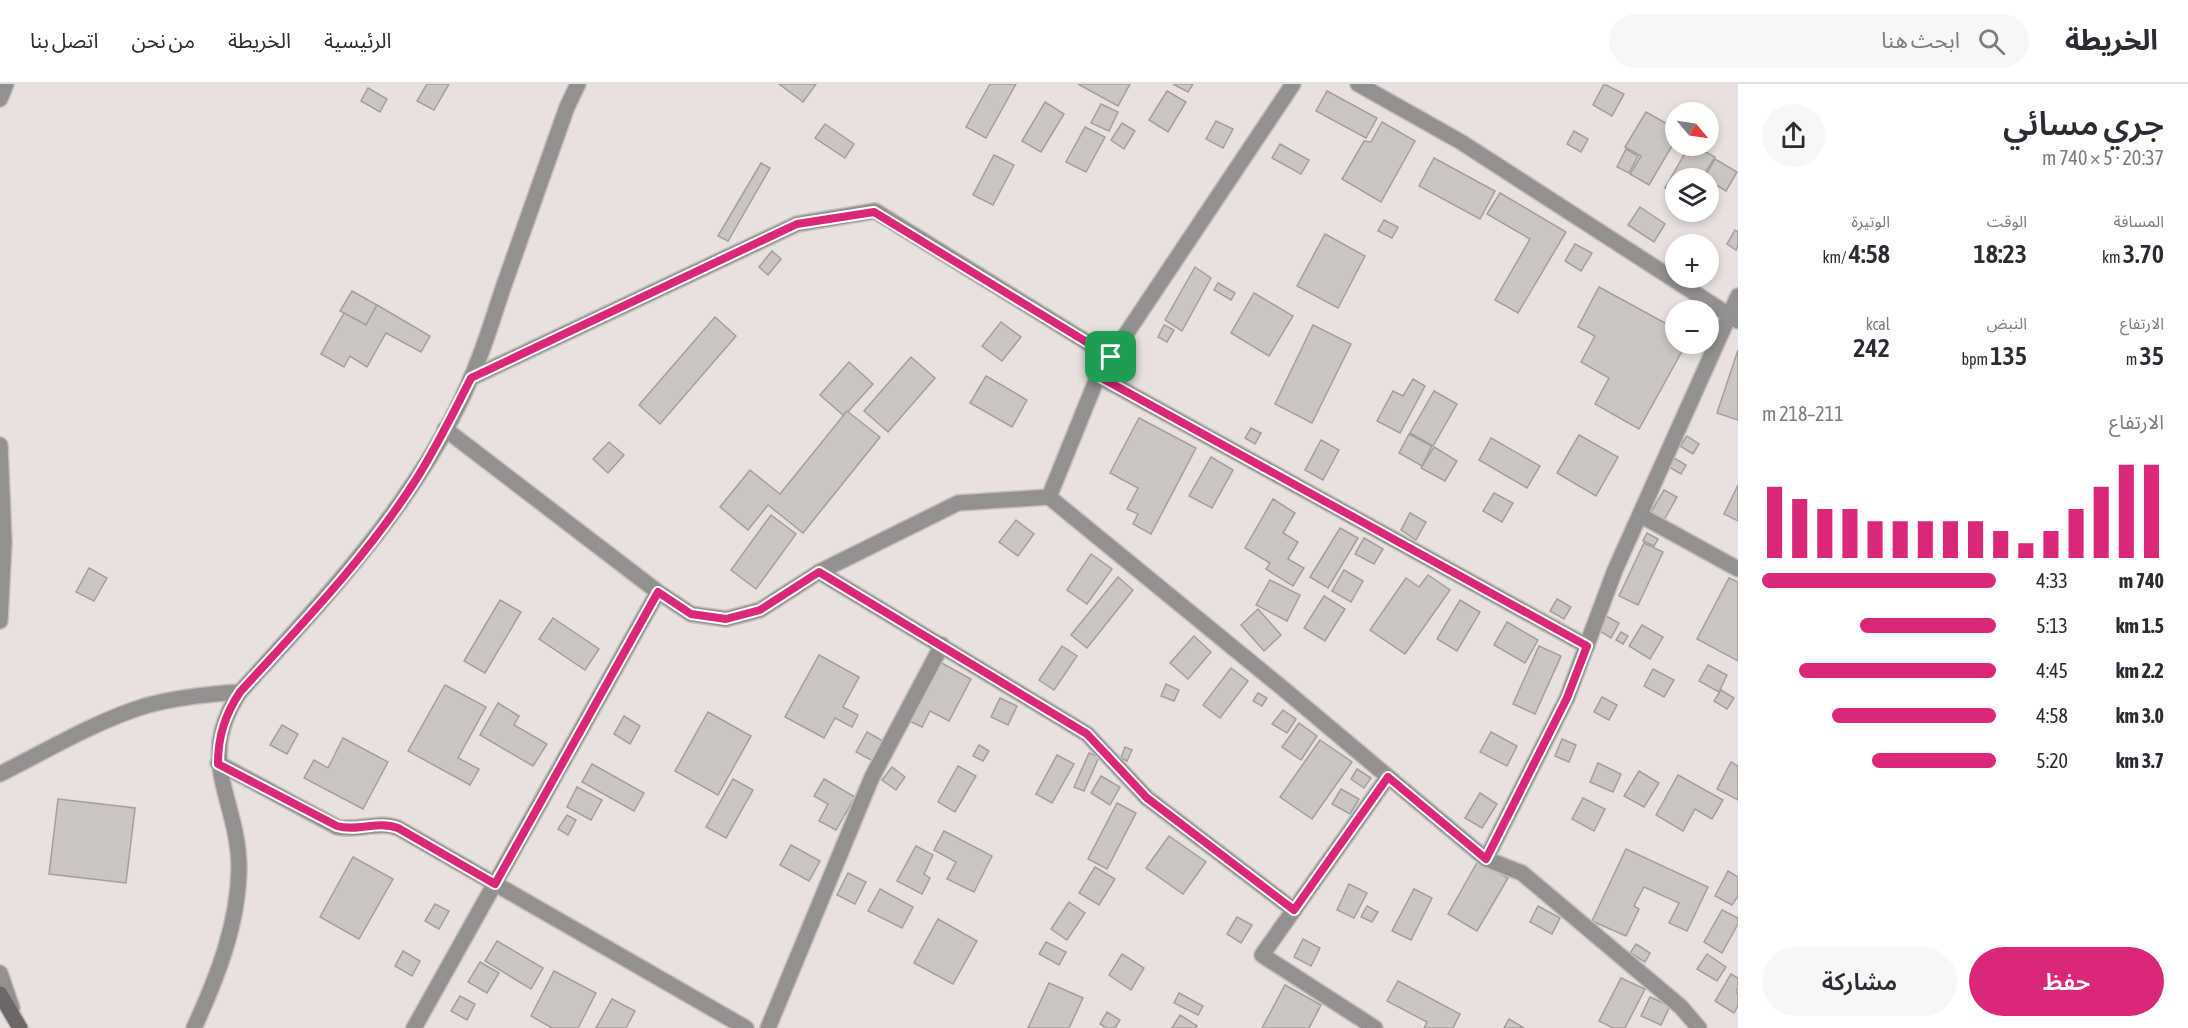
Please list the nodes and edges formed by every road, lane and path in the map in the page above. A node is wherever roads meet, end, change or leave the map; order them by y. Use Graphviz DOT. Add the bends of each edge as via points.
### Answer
graph roads {
  1 [pos="6,84"];
  2 [pos="578,84"];
  3 [pos="1293,84"];
  4 [pos="1359,84"];
  5 [pos="0,99"];
  6 [pos="1738,296"];
  7 [pos="1734,318"];
  8 [pos="1111,357"];
  9 [pos="1098,376"];
  10 [pos="471,378"];
  11 [pos="446,429"];
  12 [pos="0,446"];
  13 [pos="1049,497"];
  14 [pos="1640,515"];
  15 [pos="1738,569"];
  16 [pos="819,572"];
  17 [pos="658,592"];
  18 [pos="0,621"];
  19 [pos="942,645"];
  20 [pos="1587,646"];
  21 [pos="240,692"];
  22 [pos="218,764"];
  23 [pos="0,774"];
  24 [pos="1388,777"];
  25 [pos="1486,859"];
  26 [pos="495,884"];
  27 [pos="1294,910"];
  28 [pos="0,973"];
  29 [pos="0,993"];
  30 [pos="19,1027"];
  31 [pos="194,1028"];
  32 [pos="414,1028"];
  33 [pos="746,1028"];
  34 [pos="768,1028"];
  35 [pos="1375,1028"];
  36 [pos="1699,1028"];
  1 -- 5 [label="street"];
  2 -- 10 [label="street"];
  3 -- 8 [label="street"];
  4 -- 7 [label="street" via="1461,142"];
  6 -- 7 [label="street"];
  7 -- 14 [label="street"];
  8 -- 9 [label="street"];
  8 -- 10 [label="street" via="874,212 797,224"];
  9 -- 13 [label="street"];
  9 -- 20 [label="street"];
  10 -- 11 [label="street"];
  11 -- 17 [label="street"];
  11 -- 21 [label="street" via="417,478 358,560"];
  12 -- 18 [label="street" via="4,542"];
  13 -- 16 [label="street" via="958,503"];
  13 -- 24 [label="street"];
  14 -- 15 [label="street"];
  14 -- 20 [label="street"];
  16 -- 17 [label="street" via="760,610 726,619 691,614"];
  16 -- 19 [label="street"];
  17 -- 26 [label="street"];
  19 -- 27 [label="street" via="1087,734 1147,798"];
  19 -- 34 [label="street" via="872,777"];
  20 -- 25 [label="street" via="1567,698"];
  21 -- 22 [label="street" via="222,726"];
  21 -- 23 [label="street" via="207,694 143,707"];
  22 -- 26 [label="street" via="337,826 357,829 388,824 398,828"];
  22 -- 31 [label="street" via="236,835 238,893 227,944"];
  24 -- 25 [label="street"];
  24 -- 27 [label="street"];
  25 -- 36 [label="street" via="1522,873 1681,1007"];
  26 -- 32 [label="street"];
  26 -- 33 [label="street"];
  27 -- 35 [label="street" via="1262,955"];
  28 -- 30 [label="street"];
  29 -- 30 [label="street"];
}
